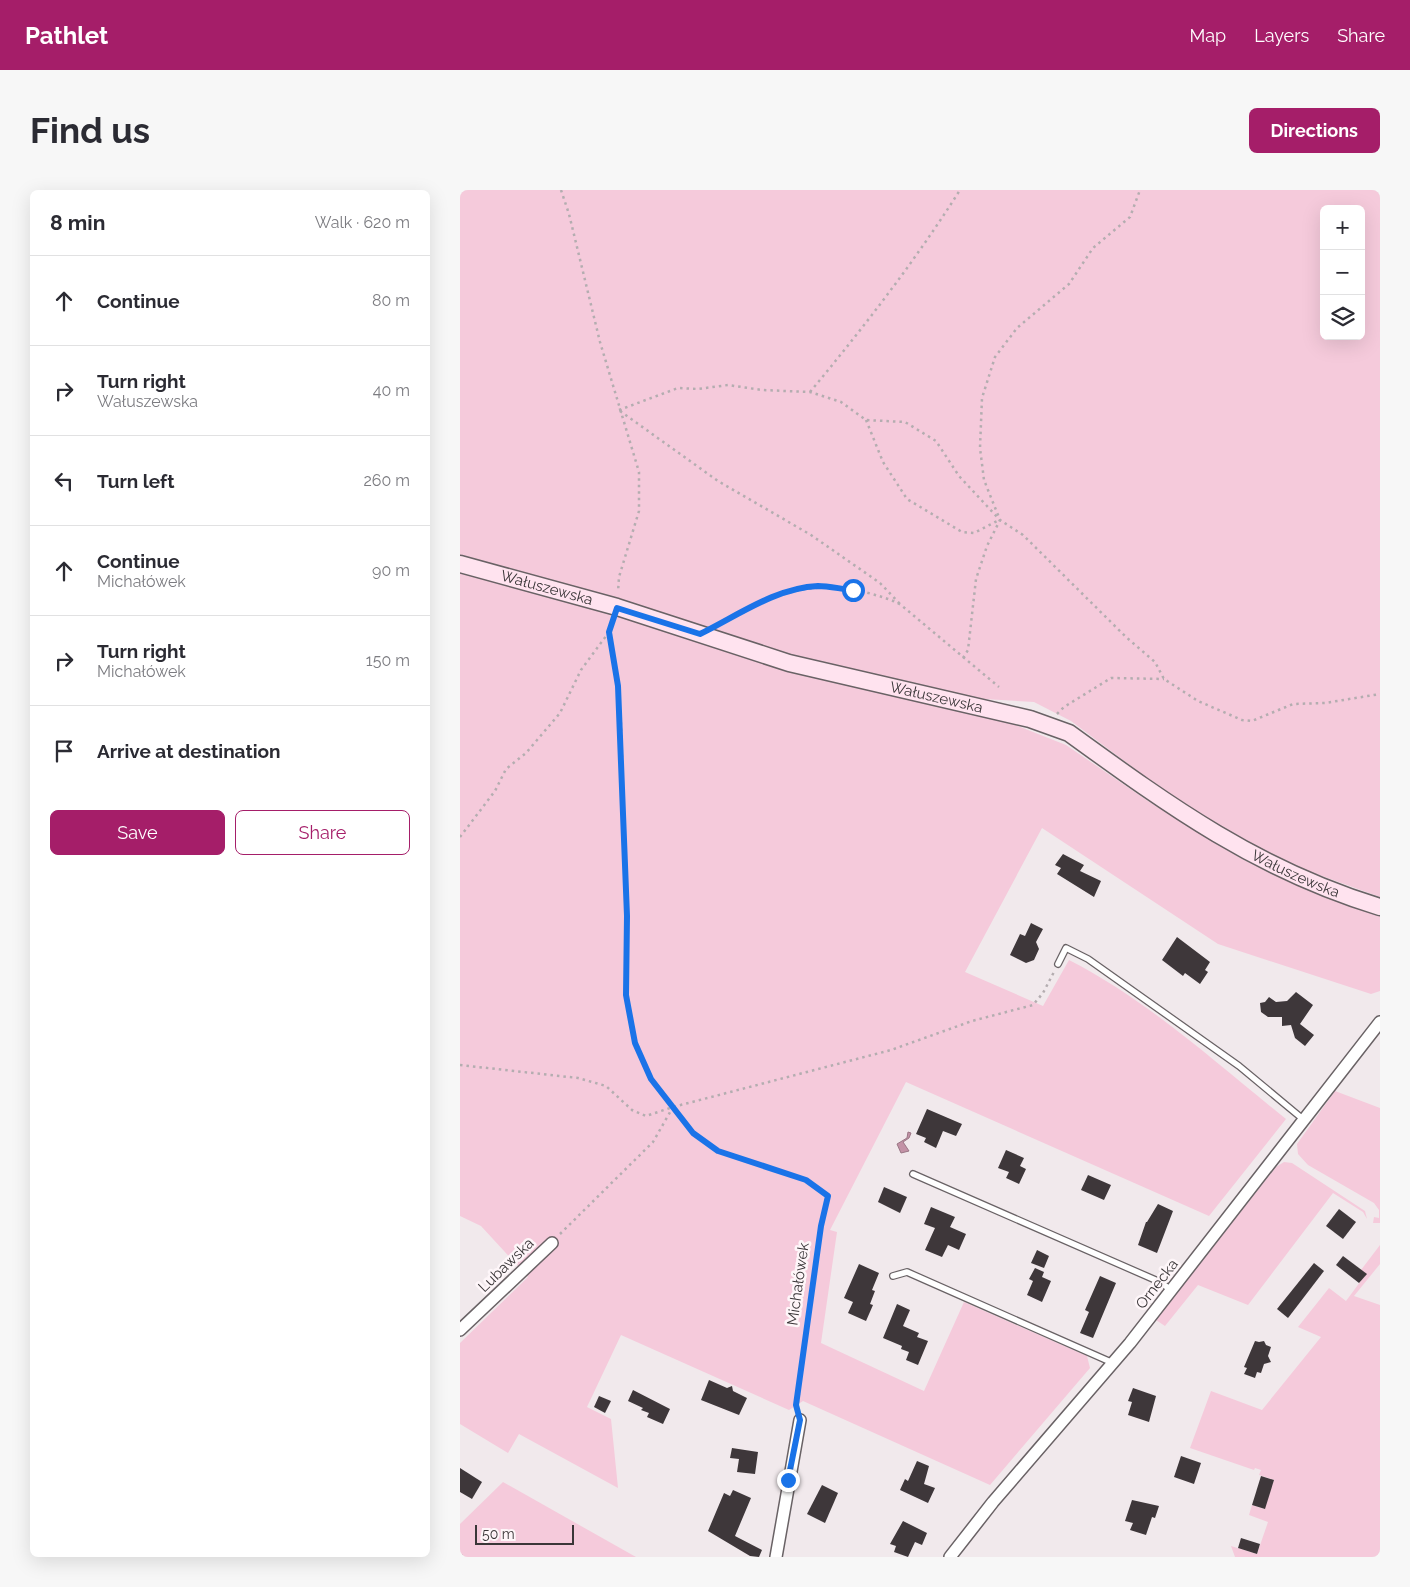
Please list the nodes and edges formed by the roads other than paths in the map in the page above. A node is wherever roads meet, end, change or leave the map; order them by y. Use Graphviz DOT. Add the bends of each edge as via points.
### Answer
graph roads {
  1 [pos="460,564"];
  2 [pos="1380,907"];
  3 [pos="1058,964"];
  4 [pos="1380,1022"];
  5 [pos="1305,1121"];
  6 [pos="913,1174"];
  7 [pos="552,1243"];
  8 [pos="893,1276"];
  9 [pos="1171,1290"];
  10 [pos="460,1330"];
  11 [pos="1113,1363"];
  12 [pos="800,1420"];
  13 [pos="776,1557"];
  14 [pos="950,1557"];
  1 -- 2 [label="street, Wałuszewska" via="617,608 789,663 1057,728 1069,733 1205,828 1271,865 1338,894"];
  3 -- 5 [label="lane" via="1066,948 1088,959 1239,1066"];
  4 -- 5 [label="street, Ornecka"];
  5 -- 9 [label="street, Ornecka"];
  6 -- 9 [label="lane" via="1160,1282"];
  7 -- 10 [label="street, Lubawska"];
  8 -- 11 [label="lane" via="907,1272"];
  9 -- 11 [label="street, Ornecka"];
  11 -- 14 [label="street, Ornecka"];
  12 -- 13 [label="street"];
}
